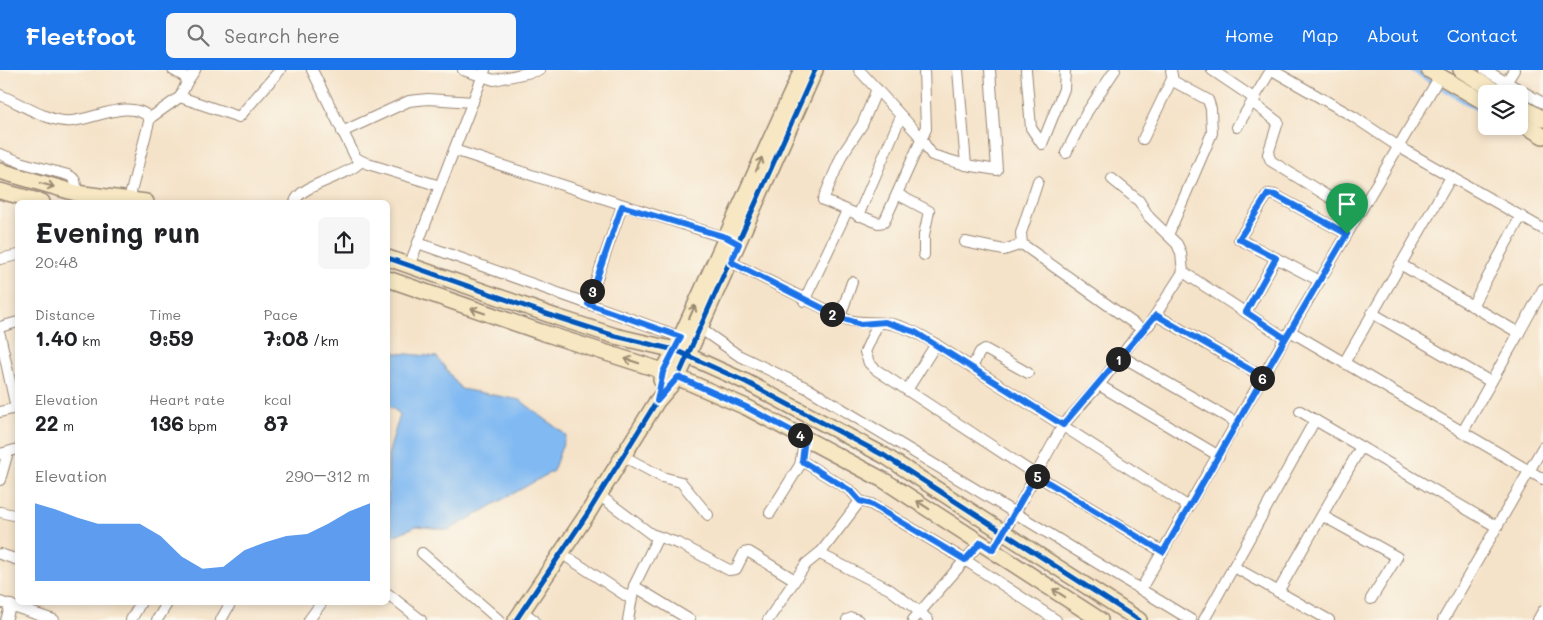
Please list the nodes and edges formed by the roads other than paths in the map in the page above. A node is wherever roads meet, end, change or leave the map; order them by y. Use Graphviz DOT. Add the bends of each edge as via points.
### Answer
graph roads {
  1 [pos="173,70"];
  2 [pos="195,70"];
  3 [pos="280,70"];
  4 [pos="312,70"];
  5 [pos="463,70"];
  6 [pos="540,70"];
  7 [pos="802,70"];
  8 [pos="815,70"];
  9 [pos="859,70"];
  10 [pos="924,70"];
  11 [pos="958,70"];
  12 [pos="990,70"];
  13 [pos="1026,70"];
  14 [pos="1115,70"];
  15 [pos="1212,70"];
  16 [pos="1272,70"];
  17 [pos="1462,70"];
  18 [pos="1485,70"];
  19 [pos="1514,70"];
  20 [pos="1066,71"];
  21 [pos="1434,73"];
  22 [pos="484,74"];
  23 [pos="1171,75"];
  24 [pos="188,82"];
  25 [pos="1490,85"];
  26 [pos="1496,85"];
  27 [pos="1505,85"];
  28 [pos="877,89"];
  29 [pos="0,94"];
  30 [pos="180,97"];
  31 [pos="1478,98"];
  32 [pos="1528,99"];
  33 [pos="1254,101"];
  34 [pos="473,102"];
  35 [pos="1543,103"];
  36 [pos="1528,110"];
  37 [pos="901,116"];
  38 [pos="150,118"];
  39 [pos="1543,119"];
  40 [pos="1237,127"];
  41 [pos="1528,127"];
  42 [pos="342,132"];
  43 [pos="1543,136"];
  44 [pos="921,139"];
  45 [pos="1143,139"];
  46 [pos="1398,147"];
  47 [pos="454,150"];
  48 [pos="1066,153"];
  49 [pos="0,154"];
  50 [pos="361,161"];
  51 [pos="966,165"];
  52 [pos="0,171"];
  53 [pos="1451,177"];
  54 [pos="1112,179"];
  55 [pos="1038,181"];
  56 [pos="440,186"];
  57 [pos="0,191"];
  58 [pos="76,193"];
  59 [pos="896,194"];
  60 [pos="34,200"];
  61 [pos="129,200"];
  62 [pos="296,200"];
  63 [pos="622,206"];
  64 [pos="847,211"];
  65 [pos="1358,215"];
  66 [pos="858,216"];
  67 [pos="1521,216"];
  68 [pos="1543,229"];
  69 [pos="1347,234"];
  70 [pos="1168,235"];
  71 [pos="733,240"];
  72 [pos="965,242"];
  73 [pos="418,243"];
  74 [pos="1022,244"];
  75 [pos="924,255"];
  76 [pos="15,256"];
  77 [pos="1276,258"];
  78 [pos="0,259"];
  79 [pos="390,259"];
  80 [pos="731,262"];
  81 [pos="1400,264"];
  82 [pos="409,266"];
  83 [pos="1183,272"];
  84 [pos="390,279"];
  85 [pos="1320,281"];
  86 [pos="852,282"];
  87 [pos="1543,289"];
  88 [pos="804,300"];
  89 [pos="588,304"];
  90 [pos="1472,306"];
  91 [pos="1246,312"];
  92 [pos="1372,313"];
  93 [pos="1156,315"];
  94 [pos="840,317"];
  95 [pos="878,322"];
  96 [pos="15,323"];
  97 [pos="0,326"];
  98 [pos="701,330"];
  99 [pos="1143,330"];
  100 [pos="1519,332"];
  101 [pos="1288,334"];
  102 [pos="0,335"];
  103 [pos="936,344"];
  104 [pos="682,348"];
  105 [pos="1121,356"];
  106 [pos="1344,363"];
  107 [pos="972,367"];
  108 [pos="13,369"];
  109 [pos="663,372"];
  110 [pos="1028,373"];
  111 [pos="678,377"];
  112 [pos="1263,377"];
  113 [pos="1491,382"];
  114 [pos="1098,385"];
  115 [pos="15,388"];
  116 [pos="907,390"];
  117 [pos="657,401"];
  118 [pos="15,408"];
  119 [pos="1300,411"];
  120 [pos="0,412"];
  121 [pos="1315,420"];
  122 [pos="1238,423"];
  123 [pos="1063,425"];
  124 [pos="1462,433"];
  125 [pos="805,438"];
  126 [pos="1361,447"];
  127 [pos="1543,447"];
  128 [pos="8,452"];
  129 [pos="623,456"];
  130 [pos="1218,456"];
  131 [pos="802,461"];
  132 [pos="1529,472"];
  133 [pos="1036,475"];
  134 [pos="1543,479"];
  135 [pos="0,480"];
  136 [pos="599,495"];
  137 [pos="860,501"];
  138 [pos="1189,507"];
  139 [pos="0,512"];
  140 [pos="770,513"];
  141 [pos="1015,514"];
  142 [pos="15,515"];
  143 [pos="708,515"];
  144 [pos="1323,516"];
  145 [pos="1497,527"];
  146 [pos="1004,533"];
  147 [pos="658,537"];
  148 [pos="987,546"];
  149 [pos="1163,552"];
  150 [pos="422,553"];
  151 [pos="561,553"];
  152 [pos="0,554"];
  153 [pos="820,554"];
  154 [pos="15,559"];
  155 [pos="965,560"];
  156 [pos="1234,567"];
  157 [pos="795,580"];
  158 [pos="634,586"];
  159 [pos="1141,589"];
  160 [pos="1278,592"];
  161 [pos="390,596"];
  162 [pos="631,599"];
  163 [pos="1371,599"];
  164 [pos="0,602"];
  165 [pos="11,605"];
  166 [pos="136,605"];
  167 [pos="166,605"];
  168 [pos="228,605"];
  169 [pos="320,605"];
  170 [pos="1543,611"];
  171 [pos="917,616"];
  172 [pos="524,617"];
  173 [pos="6,620"];
  174 [pos="54,620"];
  175 [pos="131,620"];
  176 [pos="157,620"];
  177 [pos="221,620"];
  178 [pos="309,620"];
  179 [pos="421,620"];
  180 [pos="499,620"];
  181 [pos="628,620"];
  182 [pos="690,620"];
  183 [pos="768,620"];
  184 [pos="847,620"];
  185 [pos="858,620"];
  186 [pos="928,620"];
  187 [pos="1056,620"];
  188 [pos="1100,620"];
  189 [pos="1138,620"];
  190 [pos="1191,620"];
  191 [pos="1204,620"];
  192 [pos="1329,620"];
  193 [pos="1443,620"];
  194 [pos="1538,620"];
  1 -- 24 [label="street"];
  2 -- 24 [label="street"];
  3 -- 30 [label="street" via="239,116"];
  4 -- 42 [label="street"];
  5 -- 22 [label="street"];
  6 -- 22 [label="street" via="501,79"];
  71 -- 7 [label="street, one-way"];
  8 -- 71 [label="street"];
  9 -- 28 [label="street"];
  10 -- 44 [label="street" via="927,124"];
  11 -- 51 [label="street"];
  12 -- 51 [label="street" via="997,170"];
  13 -- 20 [label="street" via="1031,128 1042,144 1064,89"];
  14 -- 48 [label="street" via="1087,112"];
  15 -- 33 [label="street"];
  16 -- 33 [label="street"];
  16 -- 46 [label="street" via="1354,117"];
  17 -- 25 [label="street"];
  18 -- 26 [label="street"];
  19 -- 27 [label="street"];
  21 -- 31 [label="street"];
  21 -- 46 [label="street"];
  22 -- 34 [label="street"];
  23 -- 45 [label="street"];
  23 -- 70 [label="street" via="1208,100 1212,134"];
  24 -- 30 [label="street"];
  28 -- 37 [label="street"];
  28 -- 64 [label="street" via="862,125 842,155 823,200"];
  29 -- 38 [label="street" via="60,121 84,120 133,109 145,112"];
  30 -- 38 [label="street"];
  32 -- 35 [label="street"];
  33 -- 40 [label="street"];
  33 -- 65 [label="street" via="1278,122 1268,154 1271,161"];
  34 -- 42 [label="street" via="409,101"];
  34 -- 47 [label="street"];
  36 -- 39 [label="street"];
  37 -- 44 [label="street"];
  37 -- 66 [label="street"];
  38 -- 61 [label="street"];
  41 -- 43 [label="street"];
  42 -- 50 [label="street" via="353,154"];
  44 -- 51 [label="street" via="932,156"];
  44 -- 59 [label="street"];
  46 -- 53 [label="street"];
  46 -- 65 [label="street"];
  47 -- 56 [label="street"];
  47 -- 63 [label="street"];
  49 -- 58 [label="street" via="74,178"];
  50 -- 56 [label="street"];
  50 -- 62 [label="street" via="350,171 301,193"];
  52 -- 58 [label="street, one-way"];
  53 -- 67 [label="street"];
  53 -- 81 [label="street"];
  54 -- 70 [label="street" via="1139,201 1149,217"];
  55 -- 74 [label="street" via="1021,233"];
  56 -- 73 [label="street"];
  57 -- 60 [label="street"];
  58 -- 61 [label="street"];
  59 -- 66 [label="street" via="881,223"];
  59 -- 75 [label="street" via="929,211"];
  63 -- 71 [label="street"];
  63 -- 89 [label="street"];
  64 -- 66 [label="street"];
  64 -- 88 [label="street"];
  65 -- 69 [label="street"];
  67 -- 68 [label="street"];
  67 -- 90 [label="street"];
  69 -- 77 [label="street" via="1268,194 1239,239"];
  69 -- 85 [label="street"];
  70 -- 83 [label="street" via="1180,248"];
  71 -- 80 [label="street"];
  104 -- 71 [label="street, one-way"];
  72 -- 74 [label="street" via="1004,250"];
  73 -- 82 [label="street"];
  73 -- 89 [label="street"];
  74 -- 99 [label="street"];
  76 -- 78 [label="street"];
  77 -- 85 [label="street"];
  77 -- 91 [label="street"];
  79 -- 82 [label="street"];
  80 -- 88 [label="street"];
  80 -- 98 [label="street"];
  81 -- 90 [label="street"];
  81 -- 92 [label="street"];
  82 -- 104 [label="street" via="606,333"];
  83 -- 91 [label="street"];
  83 -- 93 [label="street"];
  109 -- 84 [label="street, one-way"];
  85 -- 101 [label="street"];
  86 -- 94 [label="street"];
  87 -- 100 [label="street"];
  88 -- 94 [label="street"];
  89 -- 104 [label="street"];
  90 -- 100 [label="street"];
  91 -- 101 [label="street"];
  92 -- 106 [label="street"];
  92 -- 113 [label="street"];
  93 -- 99 [label="street"];
  93 -- 112 [label="street"];
  94 -- 95 [label="street" via="861,324"];
  95 -- 103 [label="street" via="898,325"];
  95 -- 116 [label="street" via="866,346 866,358 875,369"];
  96 -- 97 [label="street"];
  98 -- 104 [label="street"];
  98 -- 141 [label="street" via="738,355 799,384"];
  99 -- 105 [label="street"];
  100 -- 113 [label="street"];
  101 -- 106 [label="street"];
  101 -- 112 [label="street"];
  102 -- 108 [label="street"];
  103 -- 107 [label="street"];
  103 -- 116 [label="street"];
  104 -- 109 [label="street"];
  104 -- 111 [label="street"];
  104 -- 146 [label="street" via="885,456"];
  105 -- 114 [label="street"];
  105 -- 122 [label="street"];
  106 -- 124 [label="street"];
  107 -- 110 [label="street" via="985,349"];
  107 -- 123 [label="street"];
  108 -- 115 [label="street"];
  109 -- 111 [label="street"];
  109 -- 117 [label="street"];
  111 -- 117 [label="street"];
  111 -- 125 [label="street"];
  112 -- 122 [label="street"];
  113 -- 124 [label="street"];
  114 -- 123 [label="street"];
  114 -- 130 [label="street"];
  116 -- 133 [label="street"];
  117 -- 129 [label="street"];
  118 -- 120 [label="street"];
  119 -- 121 [label="street"];
  121 -- 126 [label="street"];
  121 -- 156 [label="street"];
  122 -- 130 [label="street"];
  123 -- 133 [label="street"];
  123 -- 138 [label="street"];
  124 -- 132 [label="street"];
  125 -- 131 [label="street"];
  148 -- 125 [label="street, one-way" via="884,481"];
  126 -- 144 [label="street"];
  126 -- 145 [label="street"];
  127 -- 132 [label="street"];
  128 -- 135 [label="street"];
  129 -- 136 [label="street"];
  129 -- 143 [label="street" via="662,478 681,482"];
  130 -- 138 [label="street"];
  131 -- 137 [label="street" via="851,491"];
  131 -- 140 [label="street"];
  132 -- 134 [label="street"];
  132 -- 145 [label="street"];
  133 -- 141 [label="street"];
  133 -- 149 [label="street"];
  136 -- 147 [label="street"];
  136 -- 151 [label="street"];
  137 -- 153 [label="street"];
  137 -- 155 [label="street" via="871,504"];
  138 -- 149 [label="street"];
  139 -- 142 [label="street"];
  141 -- 146 [label="street"];
  141 -- 159 [label="street"];
  144 -- 160 [label="street"];
  144 -- 163 [label="street" via="1397,557"];
  145 -- 193 [label="street"];
  146 -- 148 [label="street"];
  146 -- 189 [label="street"];
  147 -- 157 [label="street" via="680,544 729,570 736,569 744,553 752,553"];
  147 -- 158 [label="street"];
  148 -- 155 [label="street"];
  188 -- 148 [label="street, one-way"];
  149 -- 159 [label="street"];
  150 -- 180 [label="street"];
  151 -- 162 [label="street"];
  151 -- 172 [label="street"];
  152 -- 154 [label="street"];
  153 -- 157 [label="street" via="806,564"];
  153 -- 171 [label="street" via="889,589"];
  155 -- 171 [label="street"];
  155 -- 187 [label="street"];
  156 -- 160 [label="street"];
  156 -- 191 [label="street"];
  157 -- 183 [label="street"];
  158 -- 162 [label="street"];
  158 -- 182 [label="street"];
  159 -- 190 [label="street"];
  160 -- 192 [label="street"];
  161 -- 179 [label="street"];
  162 -- 181 [label="street"];
  164 -- 165 [label="street"];
  165 -- 173 [label="street"];
  165 -- 174 [label="street"];
  166 -- 175 [label="street"];
  167 -- 176 [label="street"];
  168 -- 177 [label="street"];
  169 -- 178 [label="street"];
  170 -- 194 [label="street"];
  171 -- 186 [label="street"];
  184 -- 185 [label="street"];
}
